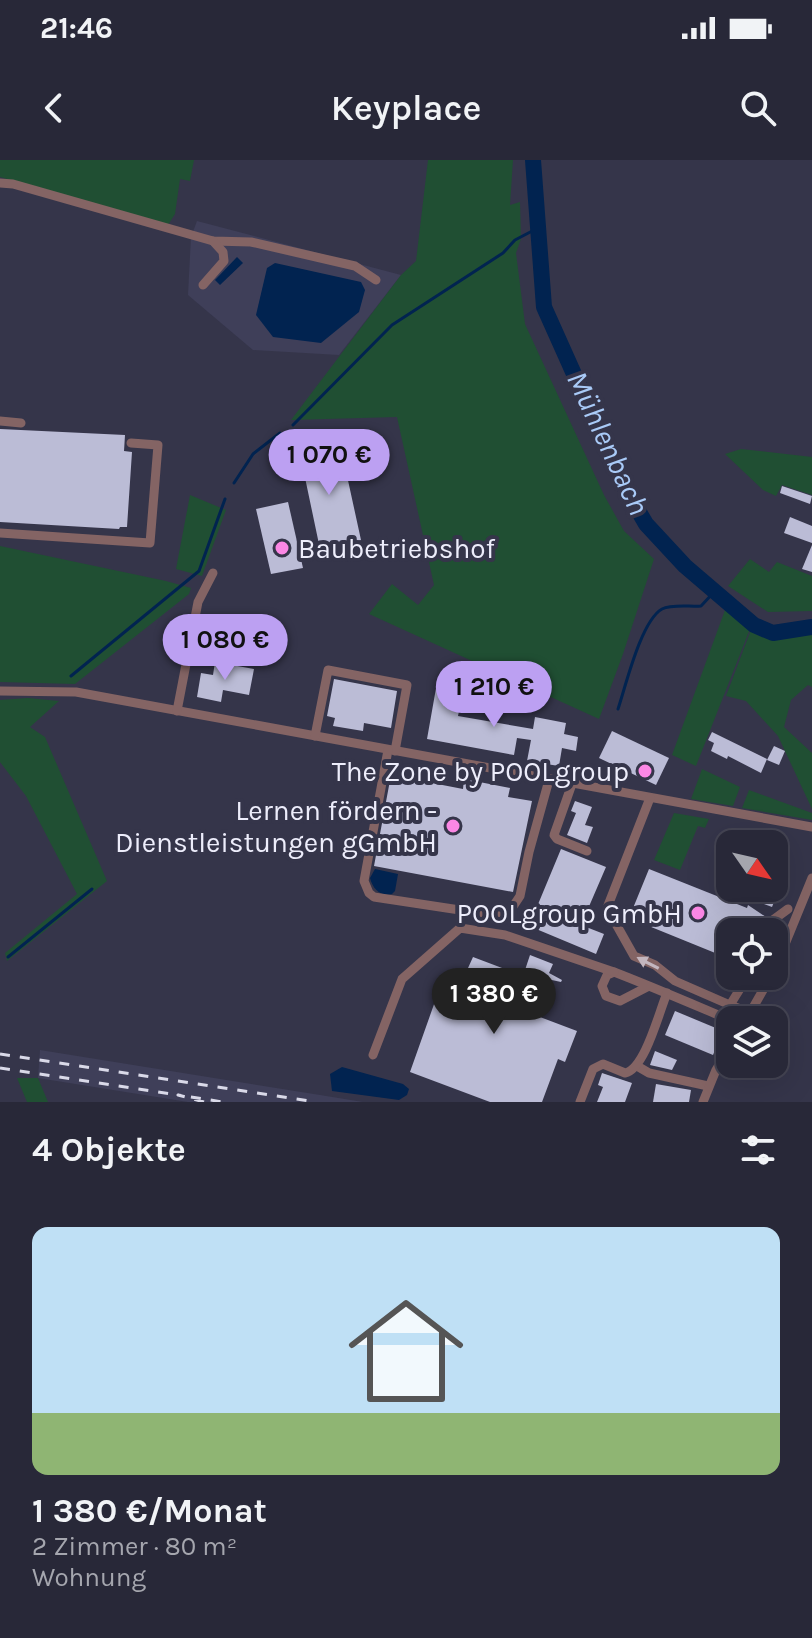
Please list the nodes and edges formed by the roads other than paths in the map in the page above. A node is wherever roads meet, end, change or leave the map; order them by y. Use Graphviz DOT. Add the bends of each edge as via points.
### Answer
graph roads {
  1 [pos="0,183"];
  2 [pos="213,241"];
  3 [pos="376,280"];
  4 [pos="203,285"];
  5 [pos="0,421"];
  6 [pos="21,423"];
  7 [pos="131,443"];
  8 [pos="0,533"];
  9 [pos="213,573"];
  10 [pos="0,691"];
  11 [pos="177,711"];
  12 [pos="315,736"];
  13 [pos="391,751"];
  14 [pos="549,780"];
  15 [pos="572,784"];
  16 [pos="650,798"];
  17 [pos="812,827"];
  18 [pos="587,851"];
  19 [pos="812,878"];
  20 [pos="788,909"];
  21 [pos="776,918"];
  22 [pos="788,937"];
  23 [pos="614,972"];
  24 [pos="649,986"];
  25 [pos="739,990"];
  26 [pos="667,993"];
  27 [pos="730,1005"];
  28 [pos="716,1014"];
  29 [pos="373,1055"];
  30 [pos="637,1066"];
  31 [pos="716,1072"];
  32 [pos="708,1086"];
  33 [pos="580,1102"];
  34 [pos="703,1102"];
  1 -- 2 [label="street"];
  2 -- 3 [label="street" via="251,242 355,266"];
  2 -- 4 [label="street" via="224,261"];
  5 -- 6 [label="street"];
  7 -- 8 [label="street" via="158,445 150,543"];
  9 -- 11 [label="street" via="198,602"];
  10 -- 11 [label="street" via="76,692"];
  11 -- 12 [label="street"];
  12 -- 13 [label="street"];
  12 -- 13 [label="street" via="328,670 407,685"];
  13 -- 14 [label="street"];
  13 -- 14 [label="street" via="364,881 374,897 506,917 520,896"];
  14 -- 15 [label="street"];
  15 -- 16 [label="street"];
  15 -- 18 [label="street" via="554,835"];
  16 -- 17 [label="street"];
  27 -- 16 [label="street, one-way" via="634,956 607,908"];
  19 -- 22 [label="street"];
  20 -- 21 [label="street"];
  23 -- 24 [label="street"];
  23 -- 24 [label="street" via="602,986 613,1000"];
  23 -- 29 [label="street" via="505,935 460,928 402,979"];
  24 -- 26 [label="street"];
  25 -- 27 [label="street"];
  26 -- 28 [label="street"];
  26 -- 30 [label="street"];
  30 -- 32 [label="street"];
  30 -- 33 [label="street" via="628,1073 603,1064 593,1069"];
  31 -- 32 [label="street"];
  32 -- 34 [label="street"];
}
